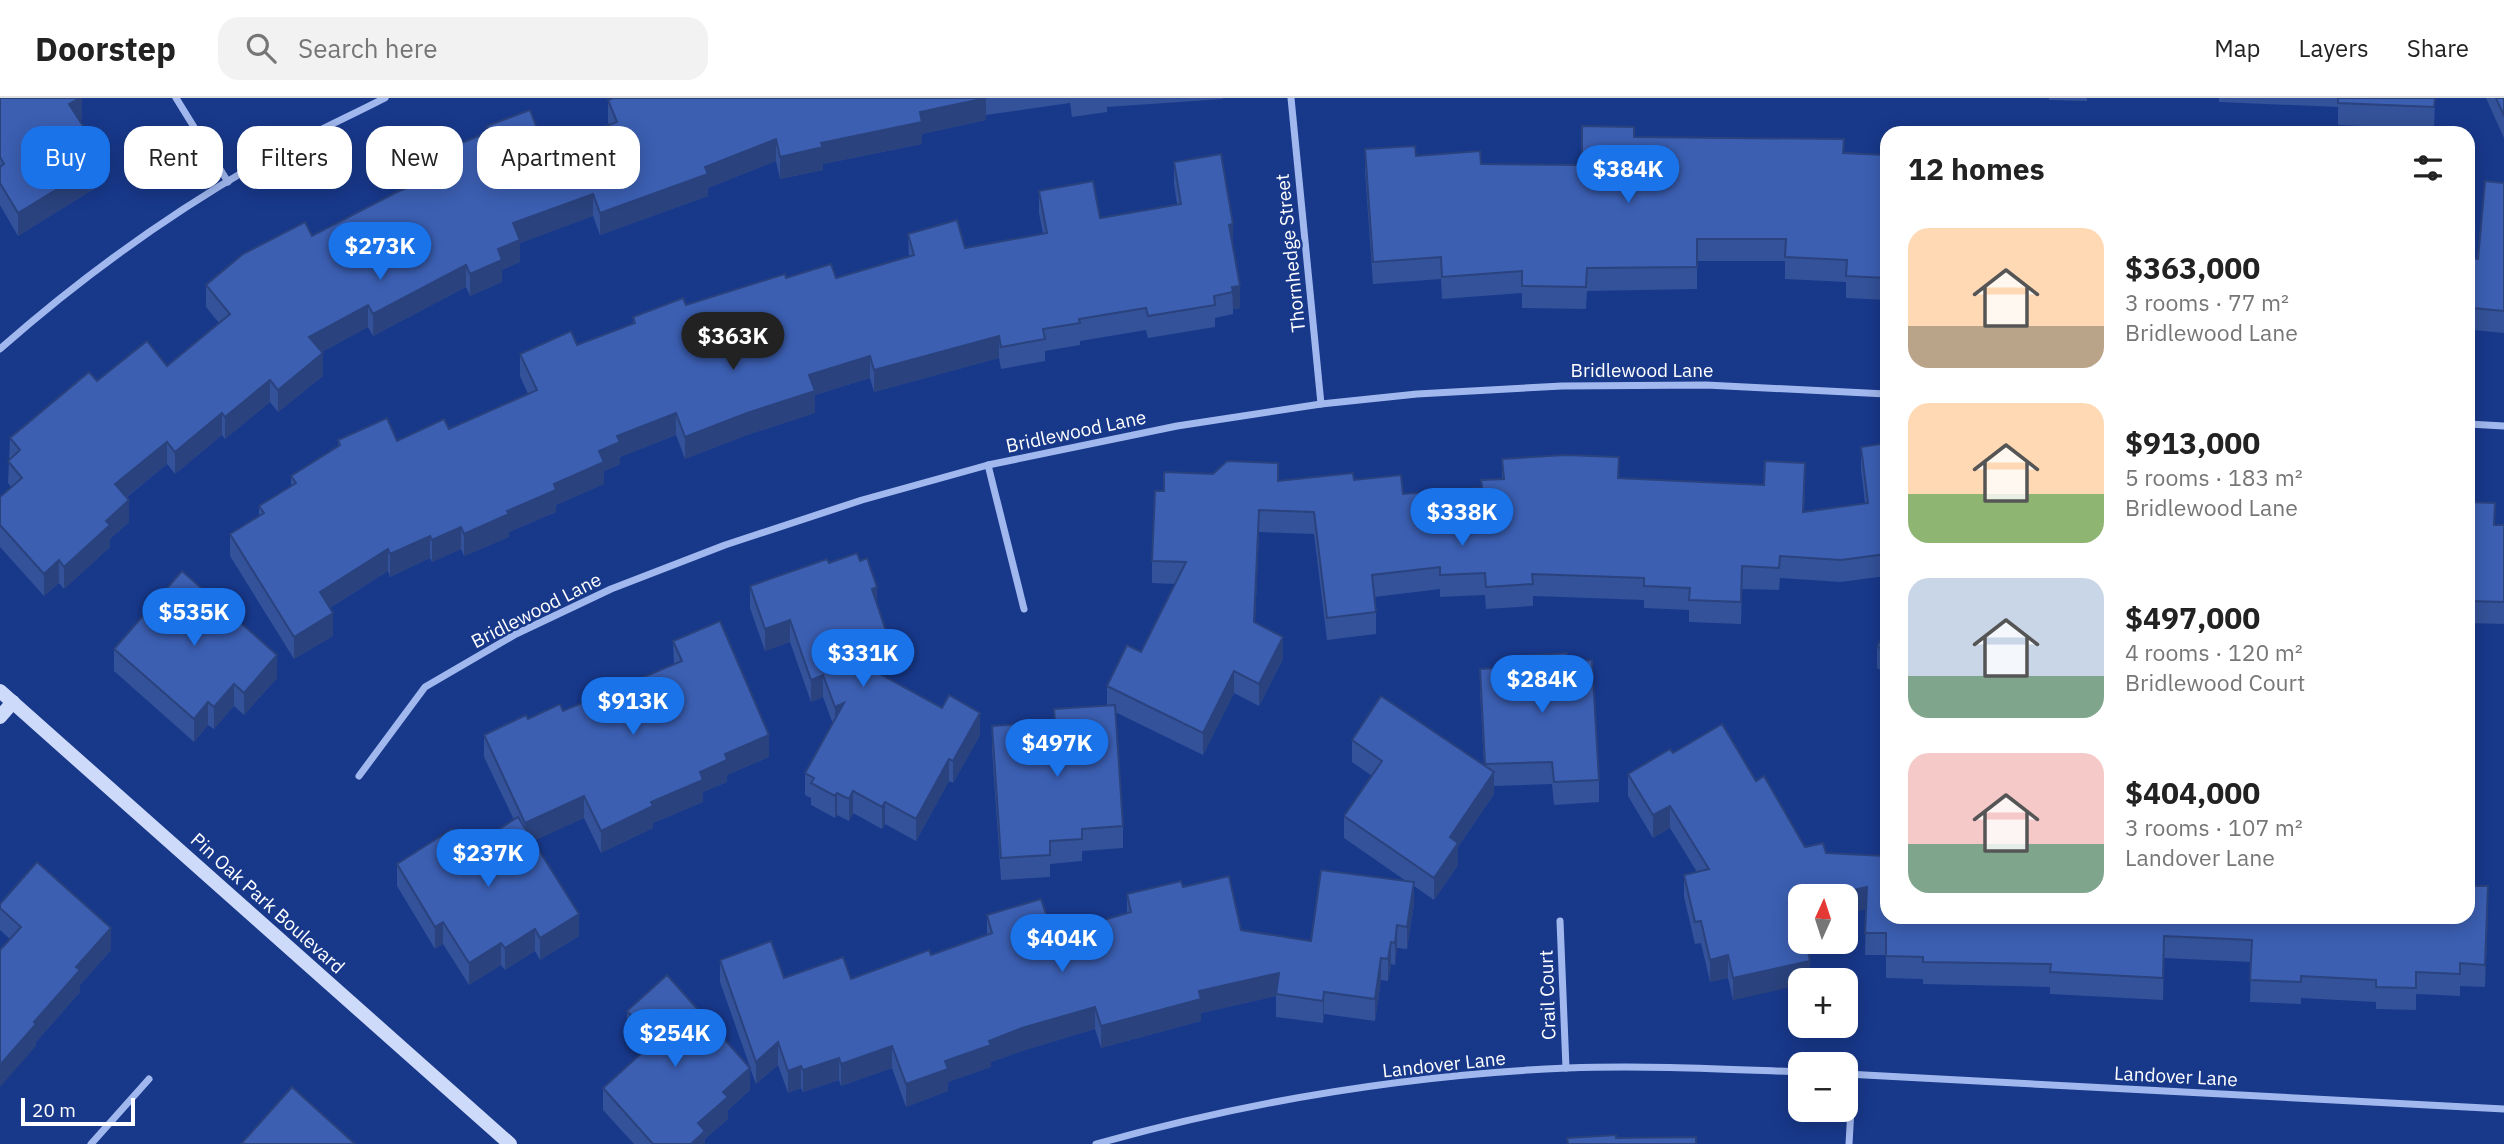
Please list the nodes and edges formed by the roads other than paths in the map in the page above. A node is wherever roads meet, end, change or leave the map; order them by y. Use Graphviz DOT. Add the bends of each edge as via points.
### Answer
graph roads {
  1 [pos="176,98"];
  2 [pos="385,98"];
  3 [pos="1291,98"];
  4 [pos="228,182"];
  5 [pos="0,349"];
  6 [pos="1880,394"];
  7 [pos="1321,404"];
  8 [pos="2475,424"];
  9 [pos="2504,426"];
  10 [pos="988,466"];
  11 [pos="1024,609"];
  12 [pos="0,691"];
  13 [pos="13,702"];
  14 [pos="0,717"];
  15 [pos="359,776"];
  16 [pos="1560,921"];
  17 [pos="1566,1068"];
  18 [pos="1788,1071"];
  19 [pos="1858,1074"];
  20 [pos="149,1079"];
  21 [pos="2504,1109"];
  22 [pos="1849,1122"];
  23 [pos="91,1144"];
  24 [pos="510,1144"];
  25 [pos="1096,1144"];
  26 [pos="1849,1144"];
  1 -- 4 [label="street"];
  2 -- 4 [label="street"];
  3 -- 7 [label="street, Thornhedge Street"];
  4 -- 5 [label="street" via="125,249"];
  6 -- 7 [label="street, Bridlewood Lane" via="1706,385 1562,386"];
  7 -- 10 [label="street, Bridlewood Lane" via="1177,426"];
  8 -- 9 [label="street"];
  10 -- 11 [label="street"];
  10 -- 15 [label="street, Bridlewood Lane" via="862,500 724,545 611,589 516,634 425,687"];
  12 -- 13 [label="street, Pin Oak Park Boulevard"];
  13 -- 14 [label="street"];
  13 -- 24 [label="street, Pin Oak Park Boulevard"];
  16 -- 17 [label="street, Crail Court"];
  17 -- 18 [label="street, Landover Lane" via="1675,1066"];
  17 -- 25 [label="street, Landover Lane" via="1304,1096"];
  19 -- 21 [label="street, Landover Lane"];
  20 -- 23 [label="street"];
  22 -- 26 [label="street"];
}
